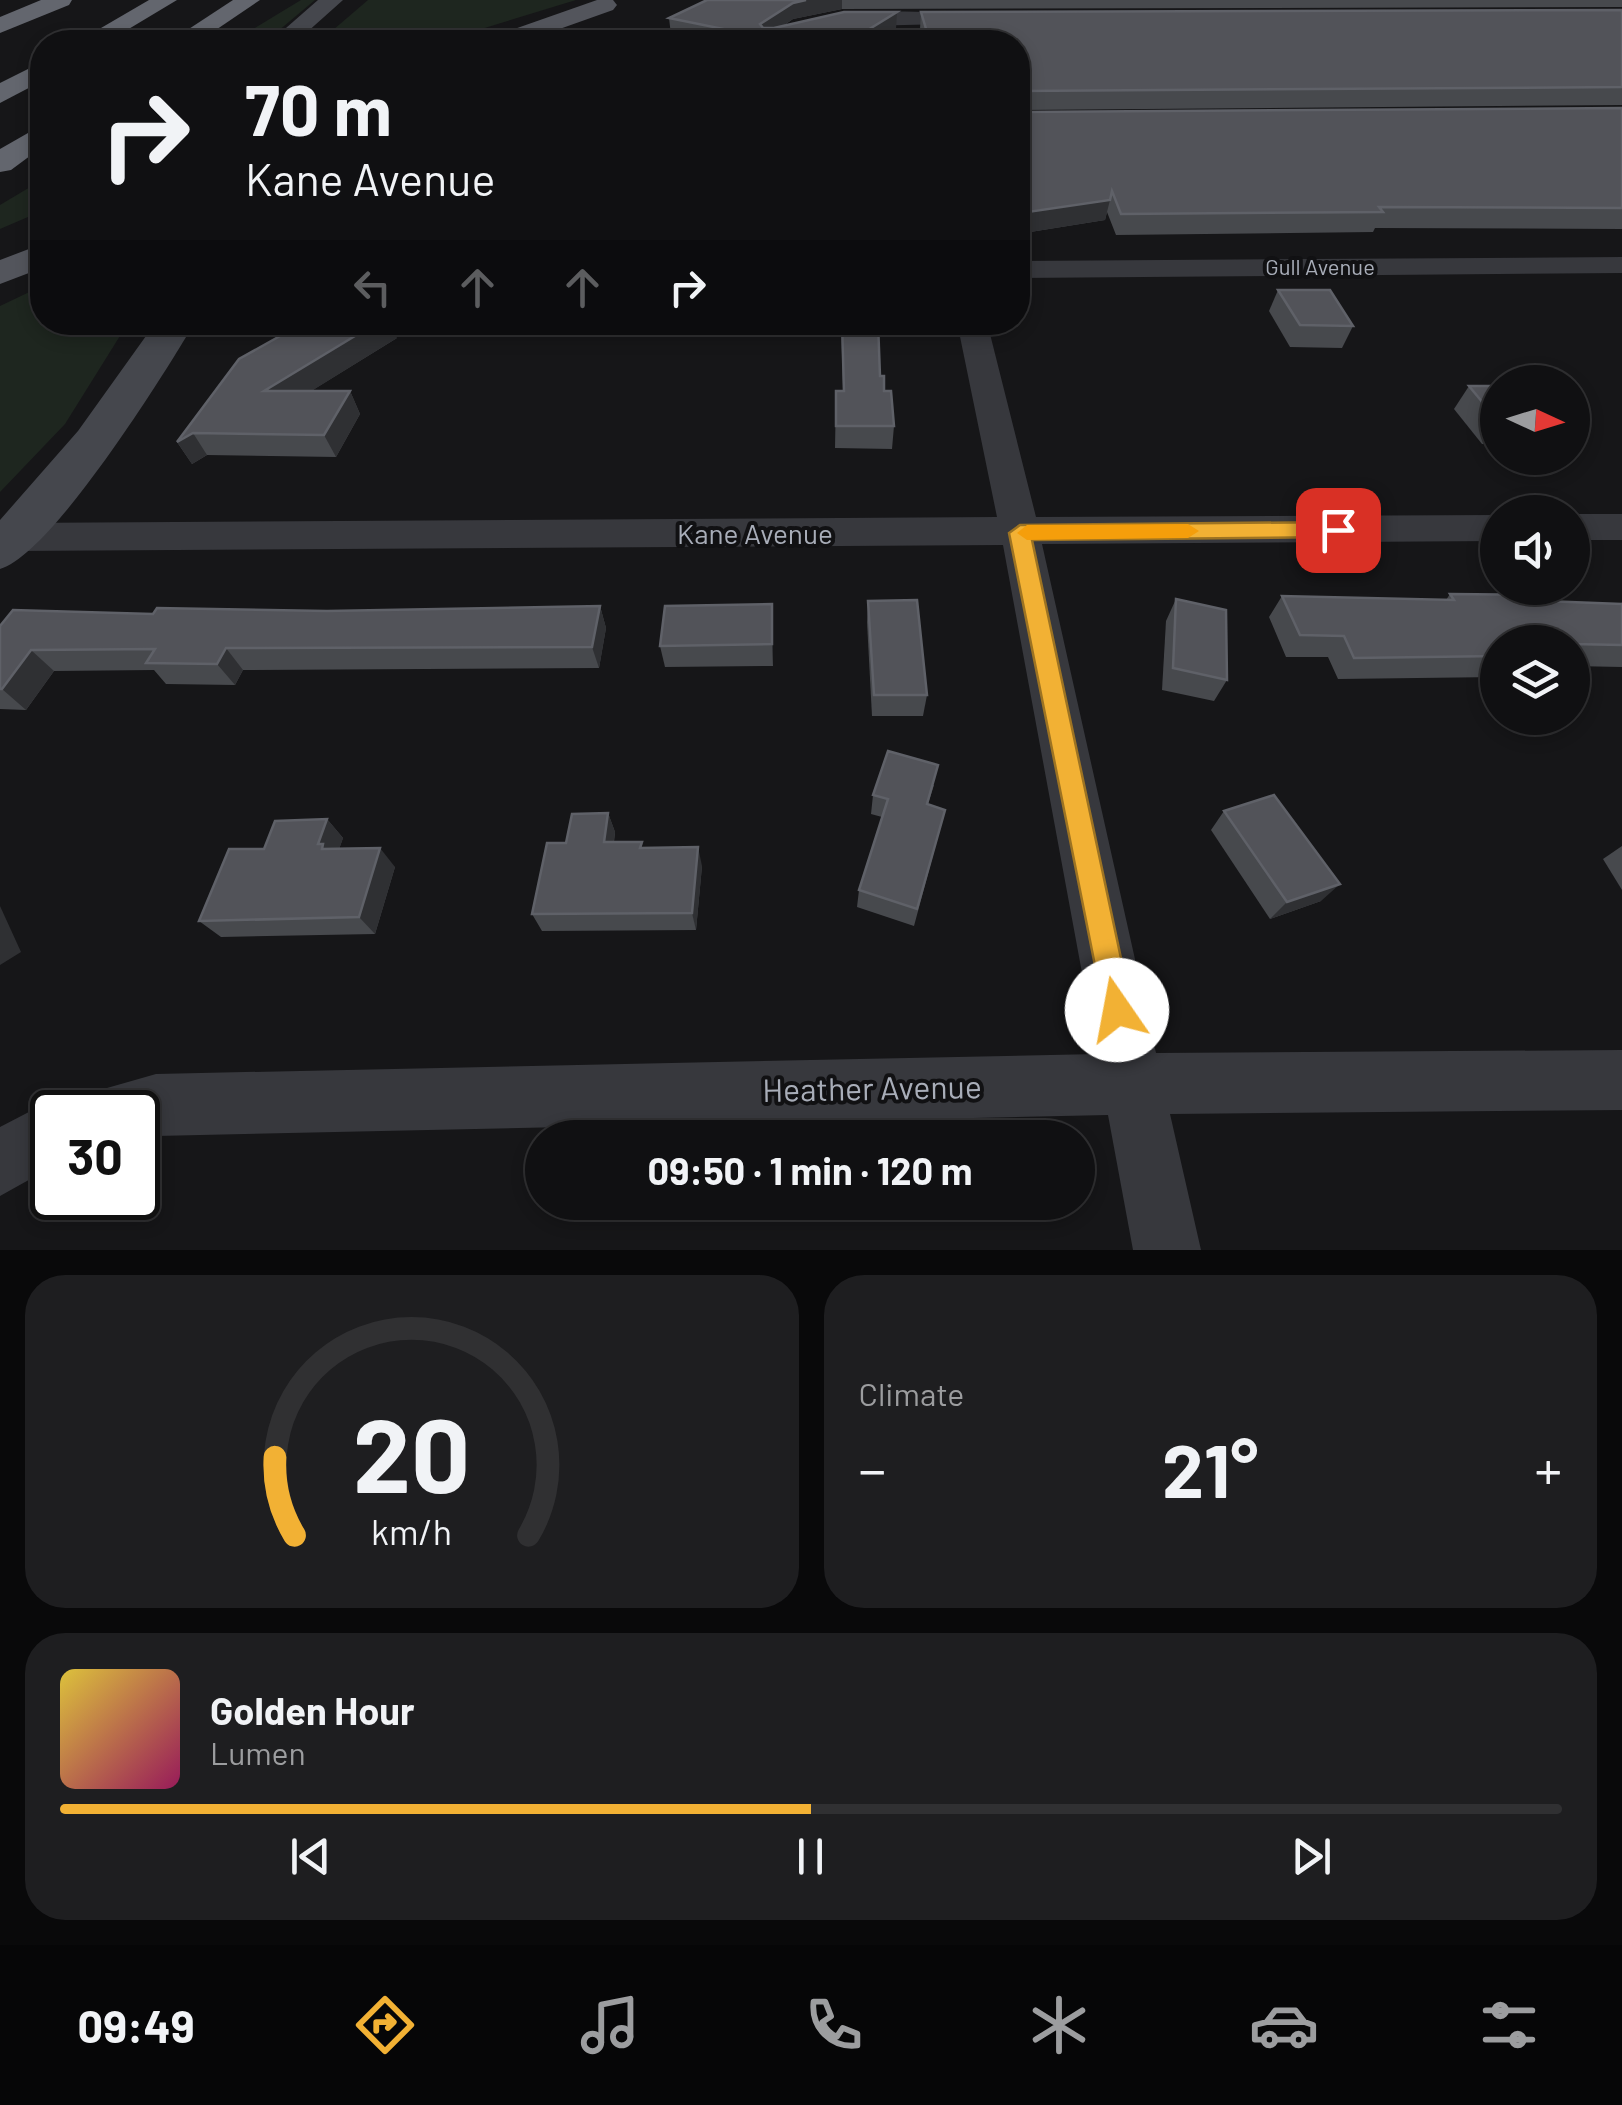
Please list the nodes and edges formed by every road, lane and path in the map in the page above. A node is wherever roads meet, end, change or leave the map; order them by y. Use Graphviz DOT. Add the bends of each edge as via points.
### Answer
graph roads {
  1 [pos="58,0"];
  2 [pos="166,0"];
  3 [pos="249,0"];
  4 [pos="332,0"];
  5 [pos="611,3"];
  6 [pos="1002,19"];
  7 [pos="0,26"];
  8 [pos="112,30"];
  9 [pos="201,30"];
  10 [pos="296,30"];
  11 [pos="535,30"];
  12 [pos="555,30"];
  13 [pos="796,30"];
  14 [pos="30,77"];
  15 [pos="0,95"];
  16 [pos="30,142"];
  17 [pos="0,163"];
  18 [pos="30,235"];
  19 [pos="0,248"];
  20 [pos="30,260"];
  21 [pos="1622,265"];
  22 [pos="1030,270"];
  23 [pos="0,274"];
  24 [pos="168,335"];
  25 [pos="975,335"];
  26 [pos="1622,526"];
  27 [pos="1590,527"];
  28 [pos="1480,528"];
  29 [pos="1020,533"];
  30 [pos="7,544"];
  31 [pos="1622,1080"];
  32 [pos="1132,1084"];
  33 [pos="160,1105"];
  34 [pos="30,1145"];
  35 [pos="0,1164"];
  36 [pos="1167,1250"];
  1 -- 7 [label="highway"];
  2 -- 8 [label="highway"];
  3 -- 9 [label="highway"];
  4 -- 10 [label="main road"];
  5 -- 11 [label="main road"];
  5 -- 12 [label="main road"];
  6 -- 13 [label="street" via="823,21"];
  14 -- 15 [label="highway"];
  16 -- 17 [label="highway"];
  18 -- 19 [label="main road"];
  20 -- 23 [label="main road"];
  21 -- 22 [label="street, Gull Avenue"];
  24 -- 30 [label="main road" via="118,412"];
  25 -- 29 [label="street"];
  26 -- 27 [label="street"];
  28 -- 29 [label="street, Kane Avenue"];
  29 -- 30 [label="street, Kane Avenue"];
  29 -- 32 [label="street"];
  31 -- 32 [label="street, Heather Avenue"];
  32 -- 33 [label="street, Heather Avenue"];
  32 -- 36 [label="street"];
  34 -- 35 [label="street"];
}
